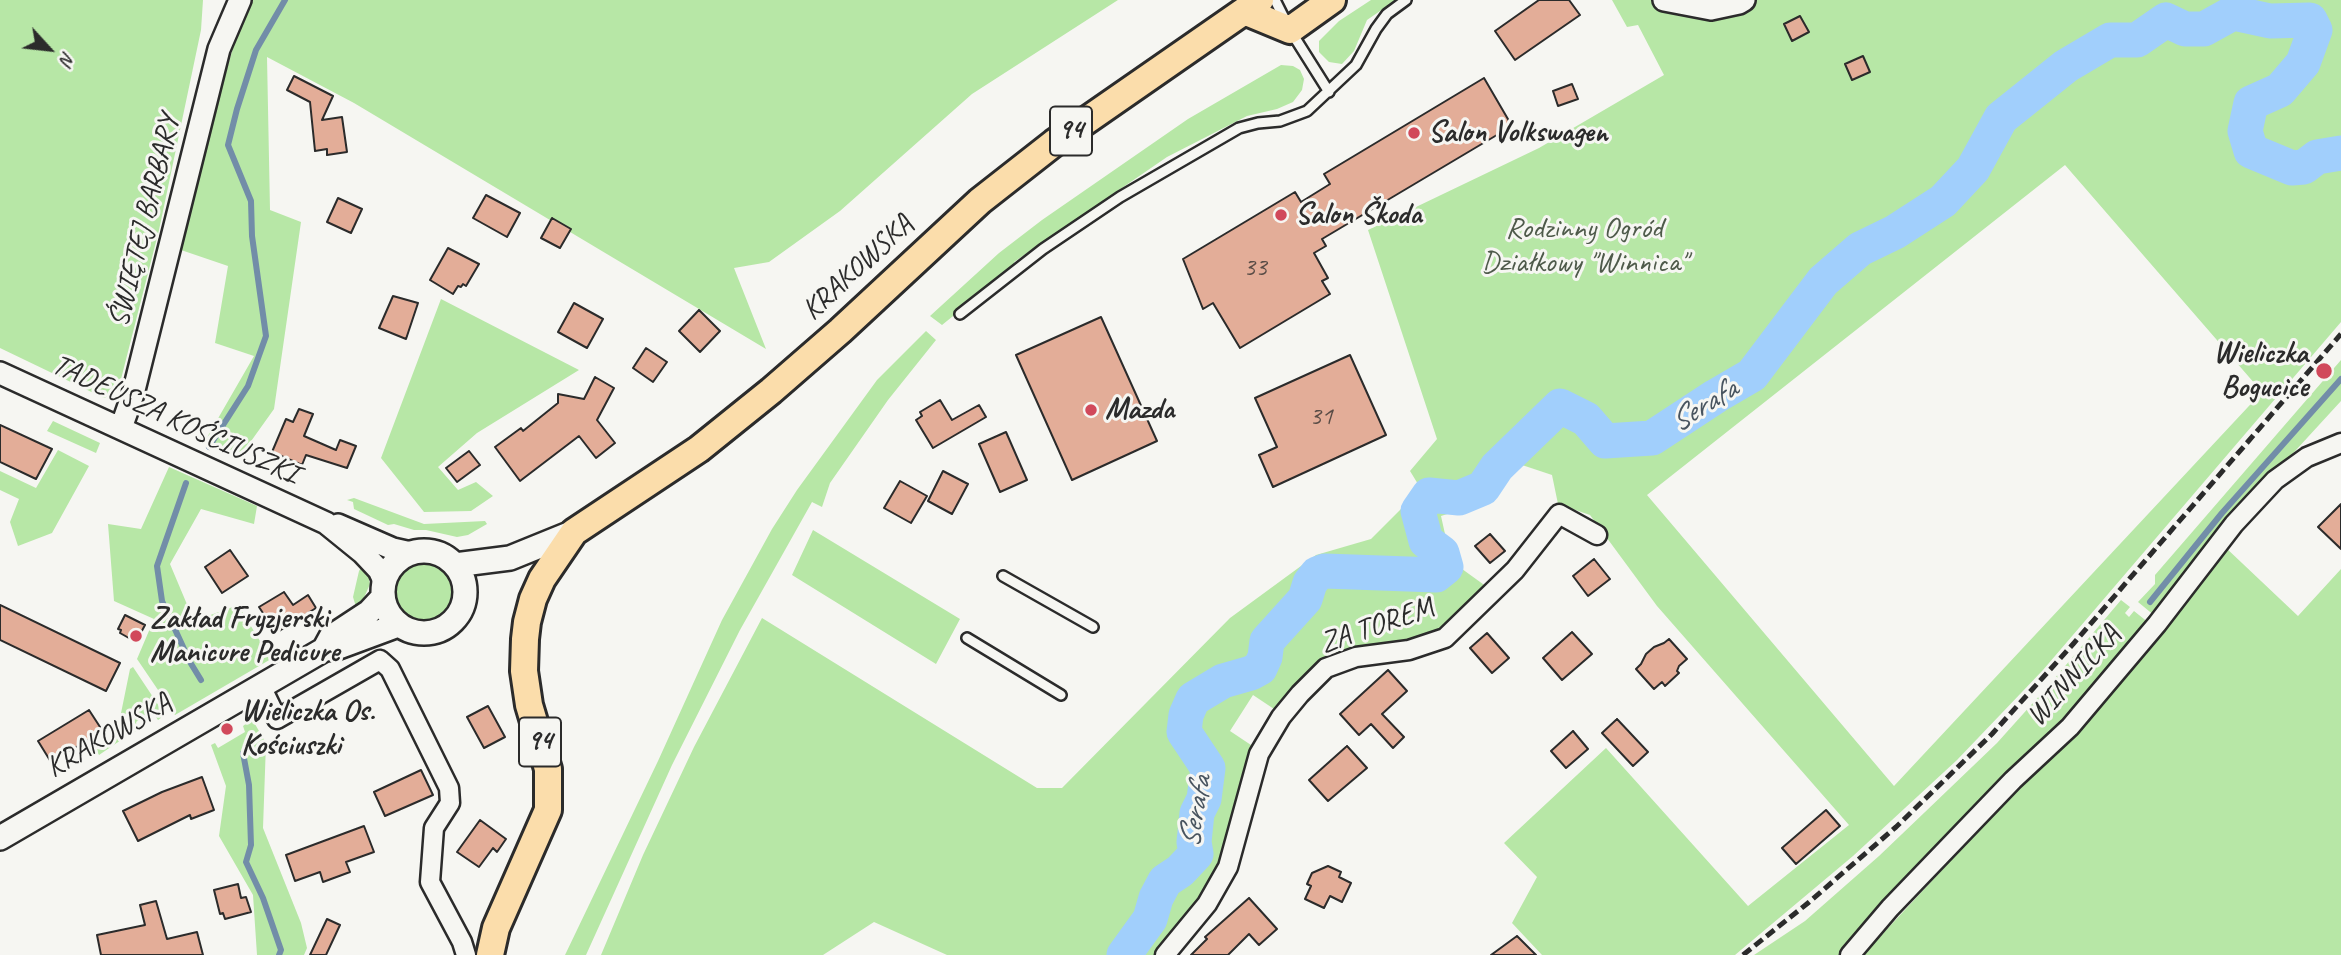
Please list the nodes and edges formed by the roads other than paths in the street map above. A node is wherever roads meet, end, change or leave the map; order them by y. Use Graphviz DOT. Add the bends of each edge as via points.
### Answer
graph roads {
  1 [pos="231,0"];
  2 [pos="240,0"];
  3 [pos="1275,0"];
  4 [pos="1332,0"];
  5 [pos="1406,0"];
  6 [pos="1664,0"];
  7 [pos="1744,0"];
  8 [pos="1252,6"];
  9 [pos="226,29"];
  10 [pos="1290,30"];
  11 [pos="1329,92"];
  12 [pos="960,314"];
  13 [pos="0,373"];
  14 [pos="121,428"];
  15 [pos="2341,443"];
  16 [pos="326,523"];
  17 [pos="574,532"];
  18 [pos="1597,536"];
  19 [pos="411,553"];
  20 [pos="510,558"];
  21 [pos="455,565"];
  22 [pos="1003,576"];
  23 [pos="383,589"];
  24 [pos="466,593"];
  25 [pos="398,625"];
  26 [pos="1093,627"];
  27 [pos="967,638"];
  28 [pos="325,649"];
  29 [pos="261,686"];
  30 [pos="1061,695"];
  31 [pos="0,838"];
  32 [pos="466,955"];
  33 [pos="491,955"];
  34 [pos="1165,955"];
  35 [pos="1850,955"];
  1 -- 9 [label="street, ŚWIĘTEJ BARBARY"];
  2 -- 9 [label="street, ŚWIĘTEJ BARBARY"];
  3 -- 10 [label="lane"];
  4 -- 10 [label="main road"];
  5 -- 11 [label="lane" via="1387,14 1356,65"];
  6 -- 7 [label="street" via="1711,9"];
  8 -- 10 [label="main road, KRAKOWSKA / 94"];
  8 -- 17 [label="main road, KRAKOWSKA / 94" via="1054,143 981,201 771,391 699,449"];
  9 -- 14 [label="street, ŚWIĘTEJ BARBARY"];
  10 -- 11 [label="lane"];
  11 -- 12 [label="lane" via="1307,111 1239,128 1120,197 1043,248"];
  13 -- 14 [label="street, TADEUSZA KOŚCIUSZKI"];
  14 -- 16 [label="street, TADEUSZA KOŚCIUSZKI"];
  15 -- 35 [label="street, WINNICKA" via="2307,457 2276,480 2234,524 2070,727 1985,809"];
  16 -- 19 [label="street, TADEUSZA KOŚCIUSZKI"];
  16 -- 23 [label="street, TADEUSZA KOŚCIUSZKI" via="379,570"];
  17 -- 20 [label="main road, KRAKOWSKA"];
  17 -- 33 [label="main road, 94" via="542,579 527,622 524,671 548,769 548,810 496,928"];
  18 -- 34 [label="street, ZA TOREM" via="1559,514 1515,570 1445,638 1326,668 1281,718 1259,754 1228,867 1207,904"];
  19 -- 21 [label="main road" via="435,553"];
  19 -- 23 [label="main road" via="391,567"];
  20 -- 21 [label="main road, KRAKOWSKA"];
  20 -- 24 [label="main road, KRAKOWSKA"];
  21 -- 24 [label="main road"];
  22 -- 26 [label="lane"];
  23 -- 25 [label="main road" via="388,612"];
  23 -- 28 [label="main road, KRAKOWSKA" via="369,612 331,637"];
  24 -- 25 [label="main road" via="456,618 444,628 420,633"];
  25 -- 28 [label="main road, KRAKOWSKA"];
  27 -- 30 [label="lane"];
  28 -- 29 [label="main road, KRAKOWSKA"];
  29 -- 31 [label="main road, KRAKOWSKA"];
  29 -- 32 [label="street" via="277,719 380,660 390,669 449,788 450,803 434,828 430,882"];
}
